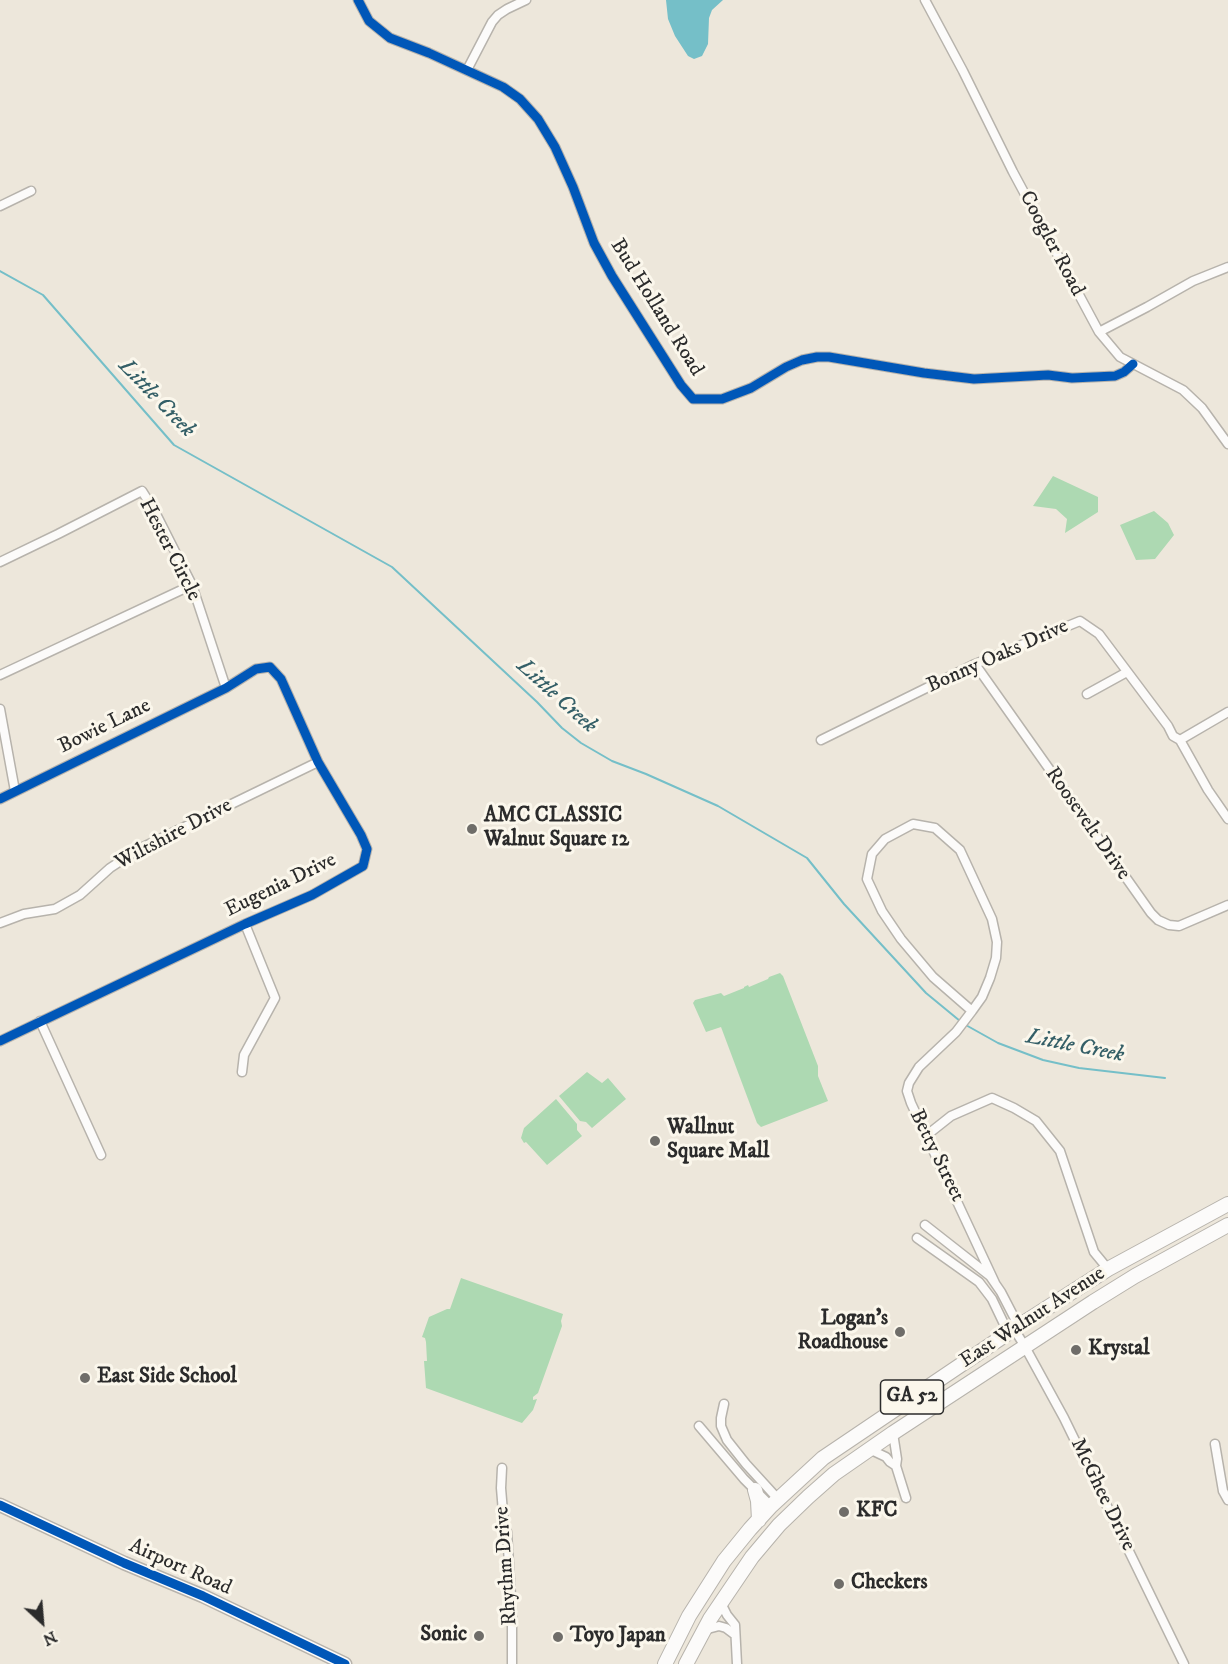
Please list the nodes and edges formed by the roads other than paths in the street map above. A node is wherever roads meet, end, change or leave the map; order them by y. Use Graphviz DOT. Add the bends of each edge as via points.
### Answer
graph roads {
  1 [pos="358,0"];
  2 [pos="526,0"];
  3 [pos="925,0"];
  4 [pos="467,70"];
  5 [pos="31,192"];
  6 [pos="0,206"];
  7 [pos="1228,267"];
  8 [pos="1098,332"];
  9 [pos="1133,364"];
  10 [pos="1228,444"];
  11 [pos="0,562"];
  12 [pos="192,585"];
  13 [pos="975,664"];
  14 [pos="1127,672"];
  15 [pos="0,675"];
  16 [pos="226,688"];
  17 [pos="1087,694"];
  18 [pos="0,709"];
  19 [pos="1228,712"];
  20 [pos="821,740"];
  21 [pos="1180,740"];
  22 [pos="318,762"];
  23 [pos="15,791"];
  24 [pos="0,799"];
  25 [pos="1228,819"];
  26 [pos="1228,905"];
  27 [pos="0,923"];
  28 [pos="245,924"];
  29 [pos="972,1011"];
  30 [pos="40,1021"];
  31 [pos="0,1041"];
  32 [pos="242,1072"];
  33 [pos="927,1135"];
  34 [pos="101,1155"];
  35 [pos="1228,1204"];
  36 [pos="925,1225"];
  37 [pos="1228,1225"];
  38 [pos="917,1238"];
  39 [pos="1108,1269"];
  40 [pos="995,1283"];
  41 [pos="1014,1329"];
  42 [pos="1024,1346"];
  43 [pos="724,1404"];
  44 [pos="699,1426"];
  45 [pos="893,1433"];
  46 [pos="1215,1444"];
  47 [pos="869,1449"];
  48 [pos="896,1466"];
  49 [pos="502,1468"];
  50 [pos="755,1490"];
  51 [pos="906,1498"];
  52 [pos="1228,1500"];
  53 [pos="775,1502"];
  54 [pos="0,1505"];
  55 [pos="759,1520"];
  56 [pos="722,1599"];
  57 [pos="704,1630"];
  58 [pos="734,1634"];
  59 [pos="345,1664"];
  60 [pos="512,1664"];
  61 [pos="665,1664"];
  62 [pos="686,1664"];
  63 [pos="737,1664"];
  64 [pos="1184,1664"];
  1 -- 4 [label="street, Bud Holland Road" via="369,21 390,38"];
  2 -- 4 [label="street" via="492,22"];
  3 -- 8 [label="street, Coogler Road"];
  4 -- 9 [label="street, Bud Holland Road" via="503,87 538,118 555,147 594,243 612,276 693,399 722,399 752,388 786,367 817,357 974,379 1115,376"];
  5 -- 6 [label="street"];
  7 -- 8 [label="street" via="1193,281"];
  8 -- 9 [label="street, Coogler Road" via="1119,357"];
  9 -- 10 [label="street, Coogler Road" via="1183,390 1202,408"];
  11 -- 12 [label="street, Hester Circle" via="142,491"];
  12 -- 15 [label="street"];
  12 -- 16 [label="street, Hester Circle"];
  13 -- 14 [label="street, Bonny Oaks Drive" via="1080,621 1099,634"];
  13 -- 20 [label="street, Bonny Oaks Drive"];
  13 -- 26 [label="street, Roosevelt Drive" via="1158,920 1179,926"];
  14 -- 17 [label="street"];
  14 -- 21 [label="street, Bonny Oaks Drive" via="1173,736"];
  16 -- 22 [label="street, Eugenia Drive" via="256,669 270,667 281,679"];
  16 -- 23 [label="street, Bowie Lane"];
  18 -- 23 [label="street"];
  19 -- 21 [label="street"];
  21 -- 25 [label="street, Bonny Oaks Drive"];
  22 -- 27 [label="street, Wiltshire Drive" via="139,849 80,895 55,909"];
  22 -- 28 [label="street, Eugenia Drive" via="361,835 367,849 363,866 312,896"];
  23 -- 24 [label="street, Bowie Lane"];
  28 -- 30 [label="street, Eugenia Drive"];
  28 -- 32 [label="street" via="275,998 244,1054"];
  29 -- 29 [label="street, Betty Street" via="933,977 901,939 867,879 872,854 885,839 913,824 934,828 960,850 992,919 996,958 982,997"];
  29 -- 33 [label="street, Betty Street" via="919,1067 909,1083 907,1091"];
  30 -- 31 [label="street, Eugenia Drive"];
  30 -- 34 [label="street"];
  33 -- 39 [label="street" via="951,1116 992,1098 1036,1121 1060,1151 1094,1252"];
  33 -- 40 [label="street, Betty Street"];
  35 -- 39 [label="main road, East Walnut Avenue / GA 52"];
  36 -- 40 [label="street"];
  37 -- 42 [label="main road, East Walnut Avenue / GA 52" via="1135,1276"];
  38 -- 41 [label="street" via="979,1282 1004,1324"];
  39 -- 41 [label="main road, East Walnut Avenue / GA 52"];
  40 -- 41 [label="street" via="1015,1319"];
  41 -- 42 [label="street, McGhee Drive"];
  41 -- 53 [label="main road, East Walnut Avenue / GA 52" via="846,1442"];
  42 -- 45 [label="main road, East Walnut Avenue / GA 52"];
  42 -- 64 [label="street, McGhee Drive" via="1064,1418"];
  43 -- 53 [label="street" via="721,1426 727,1440"];
  44 -- 50 [label="street"];
  45 -- 47 [label="main road, East Walnut Avenue / GA 52"];
  45 -- 48 [label="street"];
  46 -- 52 [label="street"];
  47 -- 48 [label="street"];
  47 -- 56 [label="main road, East Walnut Avenue / GA 52" via="834,1474 779,1525"];
  48 -- 51 [label="street"];
  49 -- 60 [label="street, Rhythm Drive"];
  50 -- 53 [label="street"];
  50 -- 55 [label="main road"];
  53 -- 55 [label="main road, East Walnut Avenue / GA 52"];
  54 -- 59 [label="street, Airport Road"];
  55 -- 61 [label="main road, East Walnut Avenue / GA 52" via="705,1590"];
  56 -- 57 [label="main road, East Walnut Avenue / GA 52"];
  56 -- 58 [label="street" via="723,1608 735,1625"];
  57 -- 58 [label="street" via="719,1626"];
  57 -- 62 [label="main road, East Walnut Avenue / GA 52"];
  58 -- 63 [label="street"];
}
